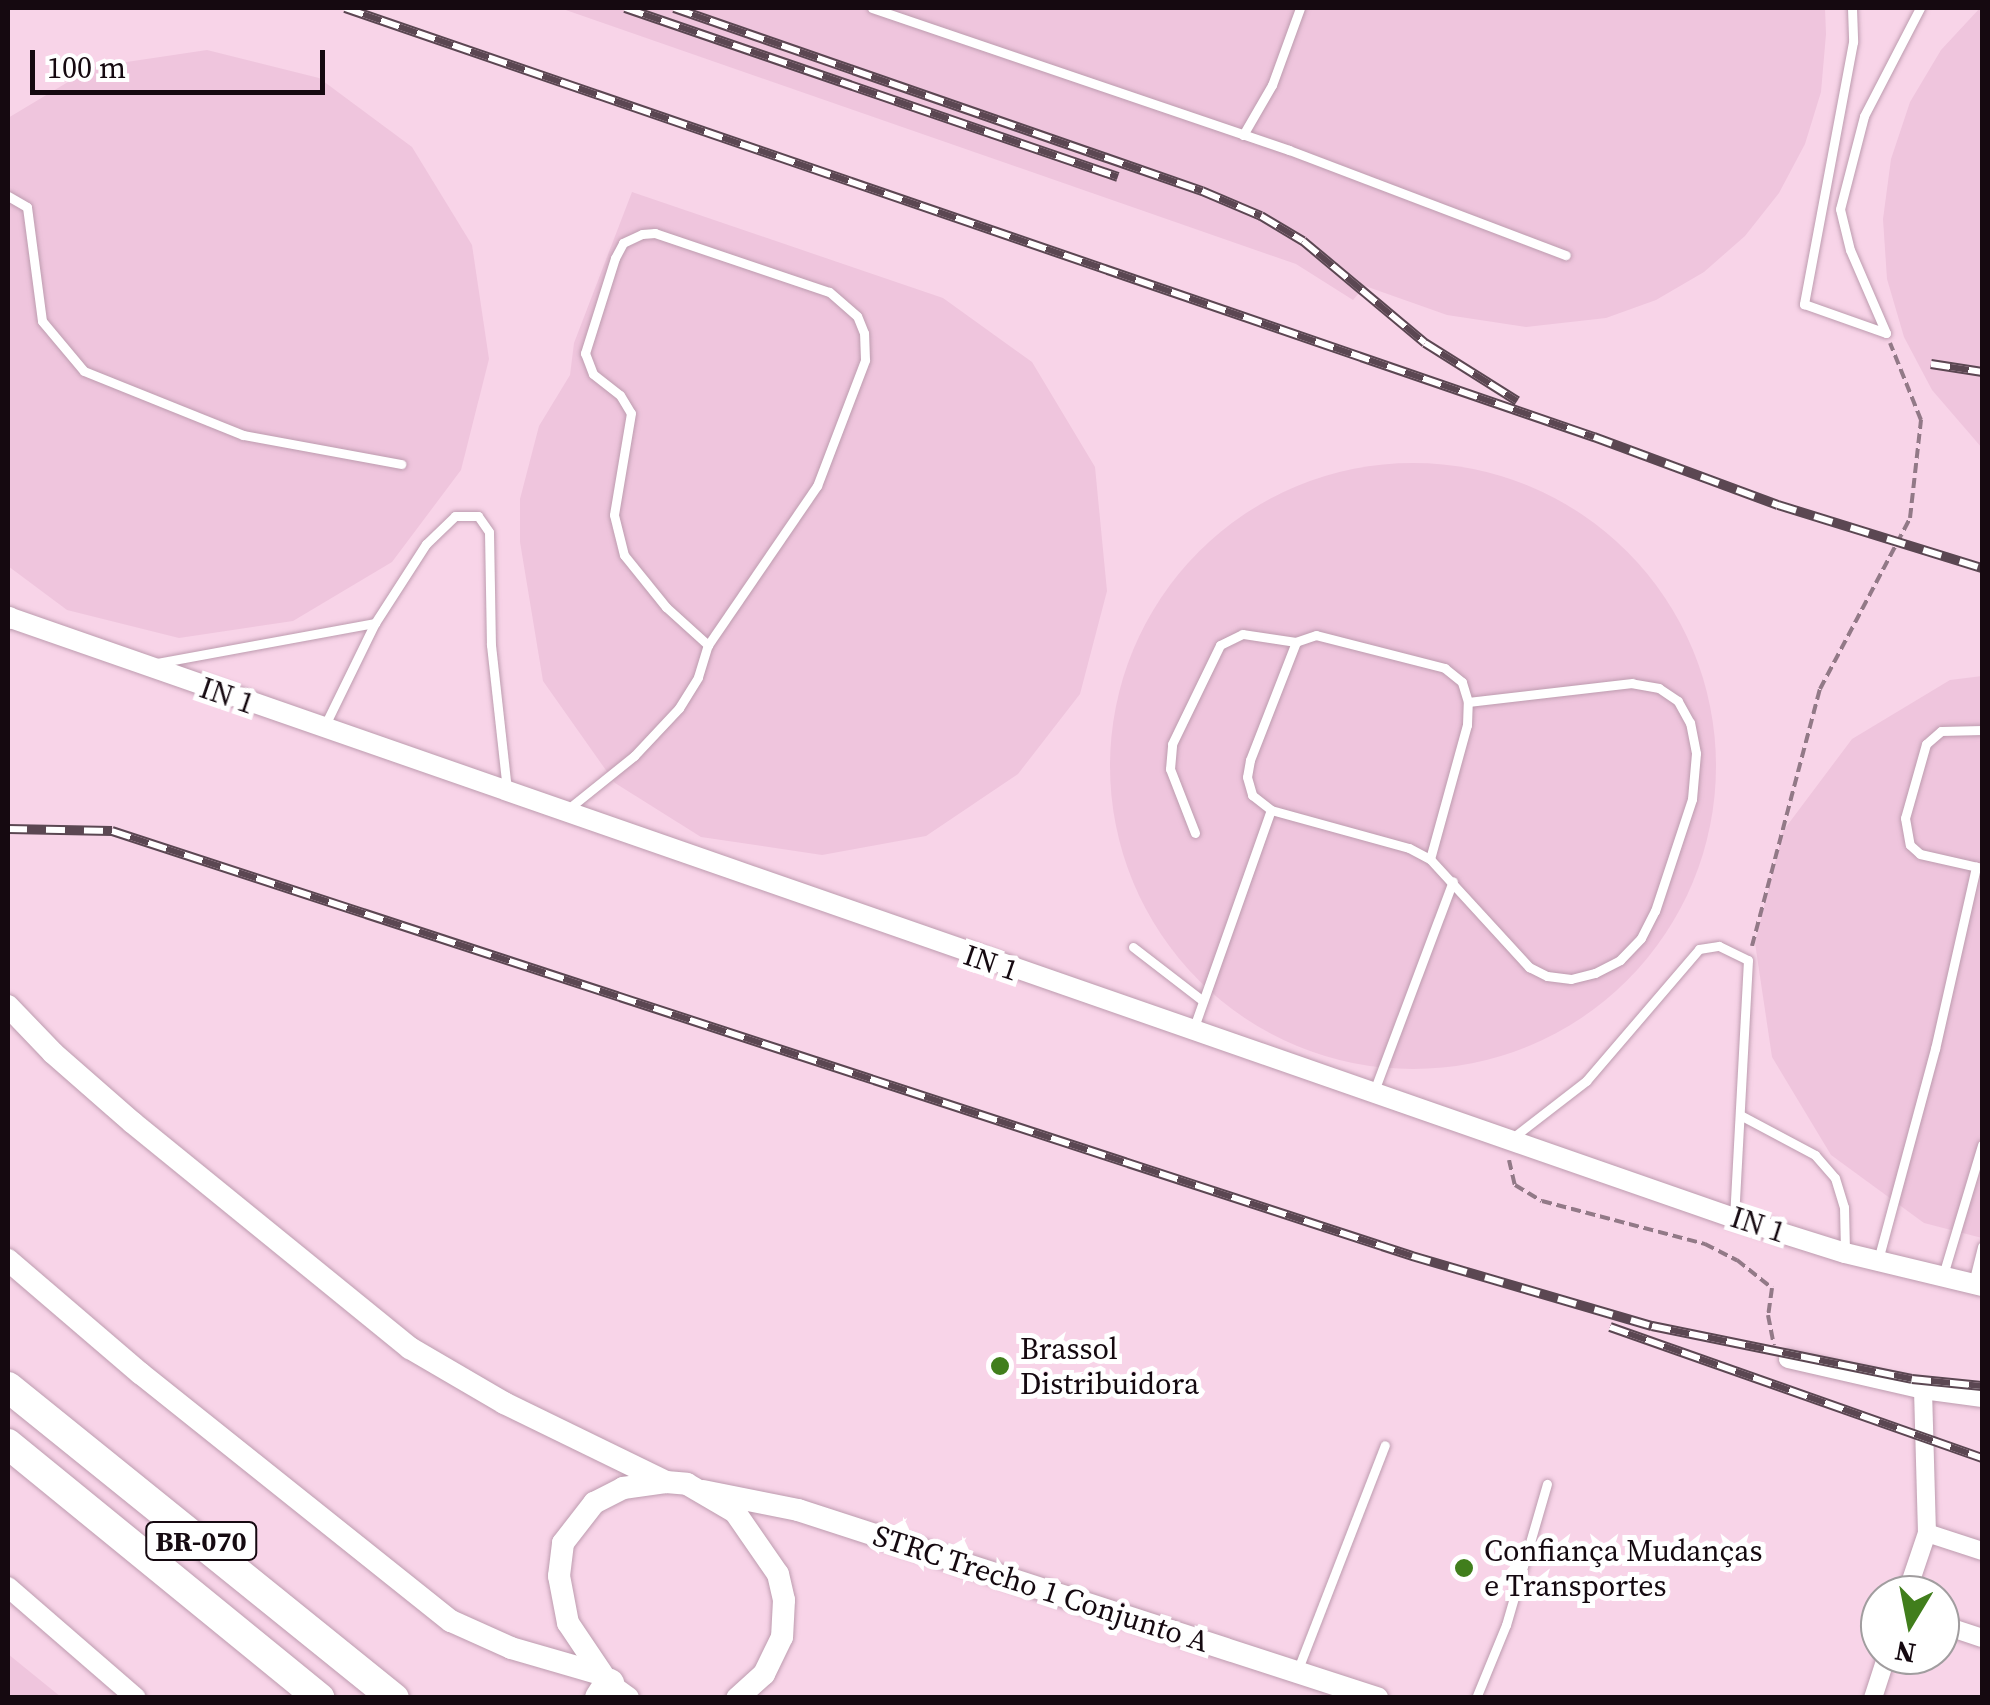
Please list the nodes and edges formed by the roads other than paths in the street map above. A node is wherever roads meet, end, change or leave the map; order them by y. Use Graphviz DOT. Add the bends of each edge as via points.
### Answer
graph roads {
  1 [pos="872,8"];
  2 [pos="1300,8"];
  3 [pos="1852,8"];
  4 [pos="1920,8"];
  5 [pos="1244,135"];
  6 [pos="8,196"];
  7 [pos="1566,254"];
  8 [pos="401,464"];
  9 [pos="8,618"];
  10 [pos="375,623"];
  11 [pos="1296,642"];
  12 [pos="708,645"];
  13 [pos="141,666"];
  14 [pos="1468,702"];
  15 [pos="322,730"];
  16 [pos="1982,730"];
  17 [pos="508,794"];
  18 [pos="1270,810"];
  19 [pos="564,813"];
  20 [pos="1196,833"];
  21 [pos="1430,859"];
  22 [pos="1980,868"];
  23 [pos="1453,881"];
  24 [pos="1133,947"];
  25 [pos="1204,1001"];
  26 [pos="8,1006"];
  27 [pos="1192,1032"];
  28 [pos="1373,1094"];
  29 [pos="1742,1116"];
  30 [pos="1509,1140"];
  31 [pos="1982,1145"];
  32 [pos="1734,1218"];
  33 [pos="1982,1246"];
  34 [pos="1845,1253"];
  35 [pos="8,1260"];
  36 [pos="1878,1260"];
  37 [pos="1943,1275"];
  38 [pos="1978,1284"];
  39 [pos="1788,1359"];
  40 [pos="8,1387"];
  41 [pos="1922,1390"];
  42 [pos="1982,1398"];
  43 [pos="8,1444"];
  44 [pos="1385,1445"];
  45 [pos="666,1482"];
  46 [pos="1547,1484"];
  47 [pos="703,1491"];
  48 [pos="1927,1533"];
  49 [pos="1982,1552"];
  50 [pos="1913,1575"];
  51 [pos="8,1587"];
  52 [pos="358,1667"];
  53 [pos="1296,1672"];
  54 [pos="609,1688"];
  55 [pos="128,1695"];
  56 [pos="319,1698"];
  57 [pos="394,1698"];
  58 [pos="406,1698"];
  59 [pos="737,1698"];
  60 [pos="1377,1698"];
  61 [pos="1476,1698"];
  1 -- 5 [label="lane"];
  2 -- 5 [label="lane" via="1272,85"];
  3 -- 4 [label="lane" via="1853,42 1804,304 1886,333 1840,209 1864,116"];
  5 -- 7 [label="lane"];
  6 -- 8 [label="lane" via="27,208 42,320 84,372 242,435"];
  9 -- 13 [label="street, IN 1"];
  10 -- 13 [label="lane"];
  10 -- 15 [label="lane"];
  10 -- 17 [label="lane" via="441,528 468,514 487,524 491,645"];
  11 -- 14 [label="lane" via="1316,635 1446,668 1462,682"];
  11 -- 18 [label="lane" via="1250,760 1252,795"];
  11 -- 20 [label="lane" via="1242,634 1220,645 1172,744 1170,769"];
  12 -- 12 [label="lane" via="666,608 624,555 614,515 631,413 593,374 586,353 615,258 623,243 642,234 829,292 846,303 864,333 865,360 818,486"];
  12 -- 19 [label="lane" via="679,708 634,756"];
  13 -- 15 [label="street, IN 1"];
  14 -- 21 [label="lane"];
  14 -- 23 [label="lane" via="1632,683 1658,688 1678,701 1696,754 1692,799 1656,911 1641,938 1608,967 1570,980 1529,966"];
  15 -- 17 [label="street, IN 1"];
  16 -- 22 [label="lane" via="1941,731 1926,744 1905,818 1910,845 1920,854"];
  17 -- 19 [label="street, IN 1"];
  18 -- 21 [label="lane"];
  18 -- 25 [label="lane"];
  19 -- 27 [label="street, IN 1"];
  21 -- 23 [label="lane"];
  22 -- 36 [label="lane"];
  23 -- 28 [label="lane"];
  24 -- 25 [label="lane"];
  25 -- 27 [label="lane"];
  26 -- 45 [label="main road" via="133,1124 410,1348 504,1403"];
  27 -- 28 [label="street, IN 1"];
  28 -- 30 [label="street, IN 1"];
  29 -- 30 [label="lane" via="1748,960 1719,946 1699,948 1586,1081"];
  29 -- 32 [label="lane"];
  29 -- 34 [label="lane" via="1814,1155 1835,1178 1844,1207"];
  30 -- 32 [label="street, IN 1"];
  31 -- 37 [label="lane"];
  32 -- 34 [label="street, IN 1"];
  33 -- 38 [label="lane"];
  34 -- 36 [label="street, IN 1"];
  35 -- 54 [label="main road" via="452,1620"];
  36 -- 37 [label="street, IN 1"];
  37 -- 38 [label="street, IN 1"];
  39 -- 41 [label="street"];
  40 -- 52 [label="highway, BR-070"];
  41 -- 42 [label="street"];
  41 -- 48 [label="street"];
  43 -- 56 [label="highway, BR-070"];
  44 -- 53 [label="lane"];
  45 -- 47 [label="main road, STRC Trecho 1 Conjunto A"];
  45 -- 54 [label="main road" via="623,1488 594,1504 563,1543 558,1576 568,1624"];
  46 -- 61 [label="lane" via="1506,1625"];
  47 -- 53 [label="main road, STRC Trecho 1 Conjunto A" via="798,1510"];
  47 -- 59 [label="main road" via="756,1536 784,1600 782,1637 764,1674"];
  48 -- 49 [label="street"];
  48 -- 50 [label="street"];
  51 -- 55 [label="street"];
  52 -- 57 [label="highway, BR-070"];
  52 -- 58 [label="highway"];
  53 -- 60 [label="main road, STRC Trecho 1 Conjunto A"];
}
